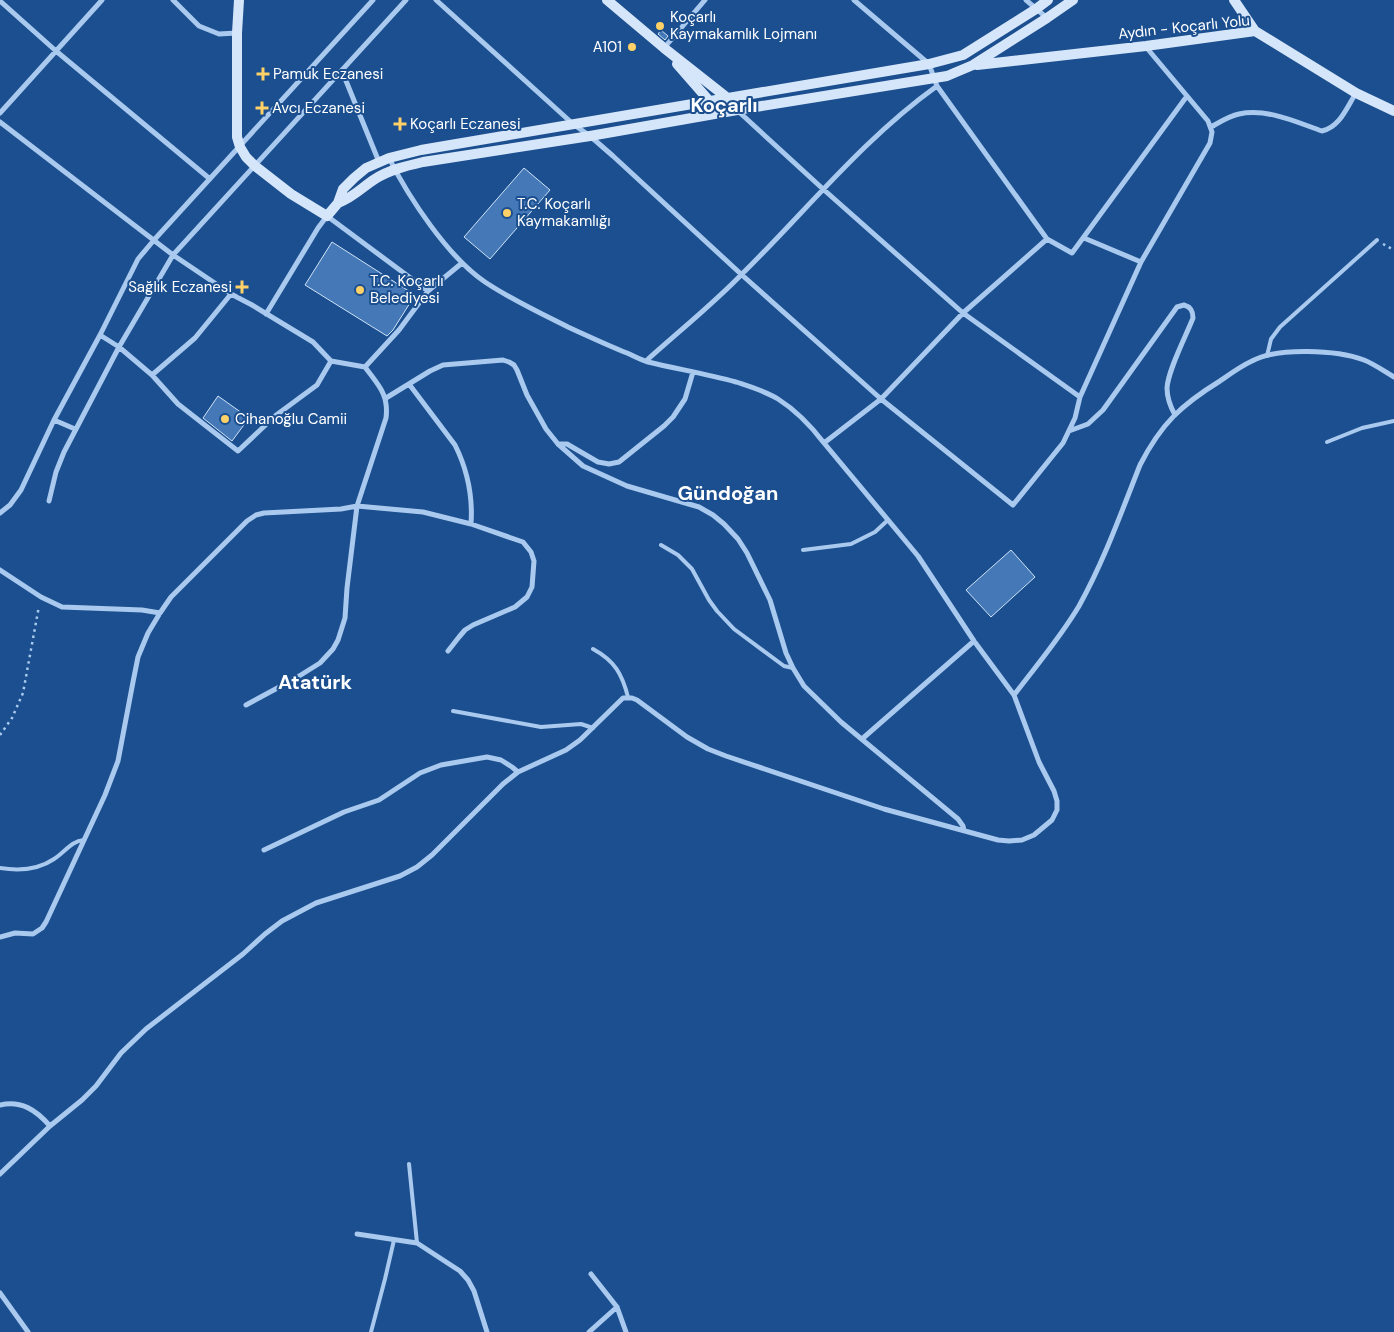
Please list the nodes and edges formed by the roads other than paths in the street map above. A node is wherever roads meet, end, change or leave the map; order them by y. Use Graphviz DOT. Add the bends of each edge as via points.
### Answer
graph roads {
  1 [pos="102,0"];
  2 [pos="173,0"];
  3 [pos="238,0"];
  4 [pos="373,0"];
  5 [pos="406,0"];
  6 [pos="436,0"];
  7 [pos="607,0"];
  8 [pos="705,0"];
  9 [pos="854,0"];
  10 [pos="1026,0"];
  11 [pos="1048,0"];
  12 [pos="1073,0"];
  13 [pos="1234,0"];
  14 [pos="0,1"];
  15 [pos="1036,9"];
  16 [pos="1047,18"];
  17 [pos="1255,32"];
  18 [pos="237,33"];
  19 [pos="1146,46"];
  20 [pos="664,48"];
  21 [pos="56,51"];
  22 [pos="962,55"];
  23 [pos="929,64"];
  24 [pos="973,65"];
  25 [pos="342,71"];
  26 [pos="936,82"];
  27 [pos="1356,93"];
  28 [pos="1187,96"];
  29 [pos="729,98"];
  30 [pos="709,100"];
  31 [pos="737,110"];
  32 [pos="1394,111"];
  33 [pos="0,112"];
  34 [pos="718,113"];
  35 [pos="0,122"];
  36 [pos="573,124"];
  37 [pos="1211,127"];
  38 [pos="590,136"];
  39 [pos="240,146"];
  40 [pos="389,158"];
  41 [pos="379,162"];
  42 [pos="255,166"];
  43 [pos="394,170"];
  44 [pos="210,179"];
  45 [pos="823,188"];
  46 [pos="338,203"];
  47 [pos="327,216"];
  48 [pos="1084,238"];
  49 [pos="1047,239"];
  50 [pos="154,240"];
  51 [pos="1377,240"];
  52 [pos="173,255"];
  53 [pos="1141,262"];
  54 [pos="462,263"];
  55 [pos="742,275"];
  56 [pos="428,291"];
  57 [pos="231,294"];
  58 [pos="963,313"];
  59 [pos="266,314"];
  60 [pos="100,335"];
  61 [pos="119,347"];
  62 [pos="1267,356"];
  63 [pos="331,361"];
  64 [pos="646,361"];
  65 [pos="365,367"];
  66 [pos="693,372"];
  67 [pos="152,375"];
  68 [pos="1394,377"];
  69 [pos="409,384"];
  70 [pos="386,398"];
  71 [pos="1080,398"];
  72 [pos="881,399"];
  73 [pos="1175,415"];
  74 [pos="54,420"];
  75 [pos="1394,421"];
  76 [pos="75,429"];
  77 [pos="1069,431"];
  78 [pos="1327,442"];
  79 [pos="824,443"];
  80 [pos="558,444"];
  81 [pos="49,501"];
  82 [pos="357,506"];
  83 [pos="0,513"];
  84 [pos="888,520"];
  85 [pos="471,524"];
  86 [pos="661,545"];
  87 [pos="802,550"];
  88 [pos="0,570"];
  89 [pos="160,613"];
  90 [pos="974,641"];
  91 [pos="593,649"];
  92 [pos="448,651"];
  93 [pos="792,668"];
  94 [pos="1014,695"];
  95 [pos="628,697"];
  96 [pos="246,705"];
  97 [pos="453,711"];
  98 [pos="593,728"];
  99 [pos="862,739"];
  100 [pos="518,772"];
  101 [pos="964,830"];
  102 [pos="84,840"];
  103 [pos="264,850"];
  104 [pos="0,868"];
  105 [pos="0,936"];
  106 [pos="0,1105"];
  107 [pos="50,1126"];
  108 [pos="409,1164"];
  109 [pos="0,1174"];
  110 [pos="357,1234"];
  111 [pos="394,1240"];
  112 [pos="417,1244"];
  113 [pos="591,1274"];
  114 [pos="0,1294"];
  115 [pos="617,1307"];
  116 [pos="28,1332"];
  117 [pos="371,1332"];
  118 [pos="487,1332"];
  119 [pos="589,1332"];
  120 [pos="626,1332"];
  1 -- 21 [label="street"];
  2 -- 18 [label="street" via="199,26 220,34"];
  3 -- 18 [label="main road"];
  4 -- 39 [label="street"];
  5 -- 25 [label="street"];
  6 -- 36 [label="street"];
  7 -- 20 [label="main road"];
  8 -- 20 [label="street"];
  9 -- 23 [label="street"];
  10 -- 15 [label="street"];
  11 -- 15 [label="main road"];
  12 -- 16 [label="main road"];
  13 -- 17 [label="main road"];
  14 -- 21 [label="street"];
  15 -- 16 [label="street"];
  15 -- 22 [label="main road"];
  16 -- 24 [label="main road"];
  17 -- 19 [label="main road, Aydın - Koçarlı Yolu"];
  17 -- 27 [label="main road, Aydın - Koçarlı Yolu"];
  18 -- 39 [label="main road" via="237,137"];
  19 -- 24 [label="main road, Aydın - Koçarlı Yolu"];
  19 -- 28 [label="street"];
  20 -- 29 [label="main road"];
  20 -- 30 [label="main road"];
  21 -- 33 [label="street"];
  21 -- 44 [label="street"];
  22 -- 23 [label="main road"];
  22 -- 24 [label="main road"];
  23 -- 26 [label="street"];
  23 -- 29 [label="main road"];
  24 -- 26 [label="main road"];
  25 -- 41 [label="street"];
  25 -- 42 [label="street"];
  26 -- 31 [label="main road"];
  26 -- 45 [label="street"];
  26 -- 49 [label="street"];
  27 -- 32 [label="main road, Aydın - Koçarlı Yolu"];
  27 -- 37 [label="street" via="1339,120 1327,130 1262,112 1238,114"];
  28 -- 37 [label="street"];
  28 -- 48 [label="street"];
  29 -- 30 [label="main road"];
  29 -- 31 [label="main road"];
  30 -- 34 [label="main road"];
  30 -- 36 [label="main road"];
  31 -- 34 [label="main road"];
  31 -- 45 [label="street"];
  34 -- 38 [label="main road"];
  35 -- 50 [label="street"];
  36 -- 38 [label="street"];
  36 -- 40 [label="main road"];
  37 -- 53 [label="street" via="1210,143"];
  38 -- 43 [label="main road" via="423,162"];
  38 -- 55 [label="street"];
  39 -- 42 [label="main road"];
  39 -- 44 [label="street"];
  40 -- 41 [label="main road"];
  40 -- 43 [label="street"];
  41 -- 46 [label="main road" via="354,178 343,189"];
  42 -- 47 [label="main road"];
  42 -- 52 [label="street"];
  43 -- 46 [label="main road"];
  43 -- 54 [label="street" via="422,214"];
  44 -- 50 [label="street"];
  45 -- 55 [label="street"];
  45 -- 58 [label="street"];
  46 -- 47 [label="main road"];
  47 -- 56 [label="street"];
  47 -- 59 [label="street"];
  48 -- 49 [label="street" via="1072,253"];
  48 -- 53 [label="street"];
  49 -- 58 [label="street"];
  50 -- 52 [label="street"];
  50 -- 60 [label="street" via="138,259"];
  51 -- 62 [label="lane" via="1280,327 1271,339"];
  52 -- 57 [label="street"];
  52 -- 61 [label="street"];
  53 -- 71 [label="street"];
  54 -- 56 [label="street"];
  54 -- 64 [label="street" via="516,301 603,344"];
  55 -- 64 [label="street"];
  55 -- 72 [label="street"];
  56 -- 65 [label="street" via="400,330"];
  57 -- 59 [label="street"];
  57 -- 67 [label="street" via="195,338"];
  58 -- 71 [label="street"];
  58 -- 72 [label="street"];
  59 -- 63 [label="street" via="313,342"];
  60 -- 61 [label="street"];
  60 -- 74 [label="street"];
  61 -- 67 [label="street"];
  61 -- 76 [label="street"];
  62 -- 68 [label="street" via="1330,352 1365,360"];
  62 -- 73 [label="street" via="1253,360 1197,395"];
  63 -- 65 [label="street"];
  63 -- 67 [label="street" via="317,385 274,416 238,451 178,404"];
  64 -- 66 [label="street"];
  65 -- 70 [label="street"];
  66 -- 79 [label="street" via="760,389 778,398 796,412"];
  66 -- 80 [label="street" via="685,399 673,417 619,462 598,462 567,444"];
  69 -- 70 [label="street"];
  69 -- 80 [label="street" via="443,366 509,362 517,370 526,395"];
  69 -- 85 [label="street" via="461,456 472,495"];
  70 -- 82 [label="street" via="386,418"];
  71 -- 77 [label="street"];
  72 -- 77 [label="street" via="1012,505 1063,443"];
  72 -- 79 [label="street"];
  73 -- 77 [label="street" via="1168,397 1168,381 1193,318 1192,309 1184,305 1177,307 1103,410 1088,424"];
  73 -- 94 [label="street" via="1155,439 1140,465 1105,553 1078,606"];
  74 -- 76 [label="street"];
  74 -- 83 [label="street" via="22,490"];
  75 -- 78 [label="lane" via="1362,428"];
  76 -- 81 [label="street" via="56,472"];
  79 -- 84 [label="street"];
  80 -- 93 [label="street" via="583,466 627,486 700,507 724,524 747,553 766,592"];
  82 -- 85 [label="street" via="423,512"];
  82 -- 89 [label="street" via="256,515 171,597"];
  82 -- 96 [label="street" via="345,618 333,649 320,663"];
  84 -- 87 [label="lane" via="875,532 851,544"];
  84 -- 90 [label="street" via="918,556"];
  85 -- 92 [label="street" via="527,546 534,561 532,587 527,597 515,607 473,625"];
  86 -- 93 [label="lane" via="692,569 709,600 734,629 784,666"];
  88 -- 89 [label="street" via="62,608"];
  89 -- 102 [label="street" via="138,658 118,761"];
  90 -- 94 [label="street"];
  90 -- 99 [label="street"];
  91 -- 95 [label="lane" via="618,670"];
  93 -- 99 [label="street" via="804,686"];
  94 -- 101 [label="street" via="1054,790 1056,810 1044,828 1022,840 998,840"];
  95 -- 98 [label="street" via="619,701"];
  95 -- 101 [label="street" via="708,749 884,809"];
  97 -- 98 [label="lane" via="542,727 581,724"];
  98 -- 100 [label="street" via="566,750"];
  99 -- 101 [label="street" via="958,819"];
  100 -- 103 [label="street" via="501,760 487,757 441,765 378,800 344,812"];
  100 -- 107 [label="street" via="417,867 400,876 316,904 282,921 146,1029 96,1086"];
  102 -- 104 [label="lane" via="38,867"];
  102 -- 105 [label="street" via="42,928 33,934"];
  106 -- 107 [label="street" via="27,1107"];
  107 -- 109 [label="street"];
  108 -- 112 [label="lane"];
  110 -- 111 [label="street"];
  111 -- 112 [label="street"];
  111 -- 117 [label="lane"];
  112 -- 118 [label="street" via="460,1271 468,1280"];
  113 -- 115 [label="street"];
  114 -- 116 [label="street"];
  115 -- 119 [label="street"];
  115 -- 120 [label="street"];
}
